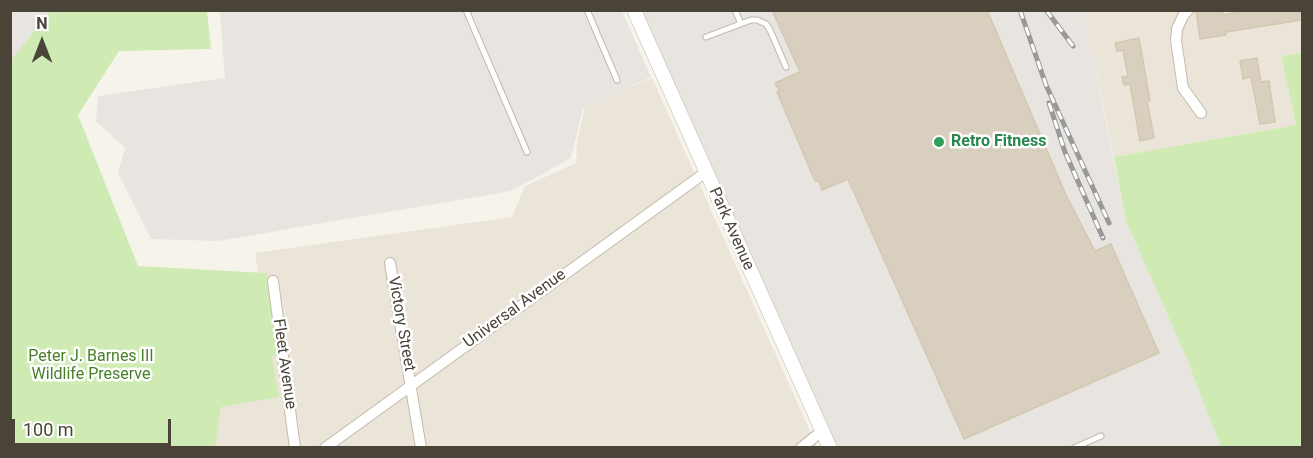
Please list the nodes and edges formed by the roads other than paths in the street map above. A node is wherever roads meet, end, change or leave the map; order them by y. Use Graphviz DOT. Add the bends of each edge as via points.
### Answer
graph roads {
  1 [pos="466,10"];
  2 [pos="587,10"];
  3 [pos="634,10"];
  4 [pos="735,10"];
  5 [pos="1188,10"];
  6 [pos="741,24"];
  7 [pos="706,37"];
  8 [pos="786,67"];
  9 [pos="617,80"];
  10 [pos="1201,113"];
  11 [pos="527,152"];
  12 [pos="706,172"];
  13 [pos="390,263"];
  14 [pos="273,281"];
  15 [pos="412,384"];
  16 [pos="823,430"];
  17 [pos="1101,435"];
  18 [pos="295,447"];
  19 [pos="325,447"];
  20 [pos="421,447"];
  21 [pos="801,447"];
  22 [pos="830,447"];
  23 [pos="1074,447"];
  1 -- 11 [label="lane"];
  2 -- 9 [label="lane"];
  3 -- 12 [label="street, Park Avenue"];
  4 -- 6 [label="lane"];
  5 -- 10 [label="street" via="1177,29 1176,40 1183,88"];
  6 -- 7 [label="lane"];
  6 -- 8 [label="lane" via="757,20 766,24"];
  12 -- 15 [label="street, Universal Avenue"];
  12 -- 16 [label="street, Park Avenue"];
  13 -- 15 [label="street, Victory Street"];
  14 -- 18 [label="street, Fleet Avenue"];
  15 -- 19 [label="street, Universal Avenue"];
  15 -- 20 [label="street, Victory Street"];
  16 -- 21 [label="street"];
  16 -- 22 [label="street, Park Avenue"];
  17 -- 23 [label="lane"];
}
